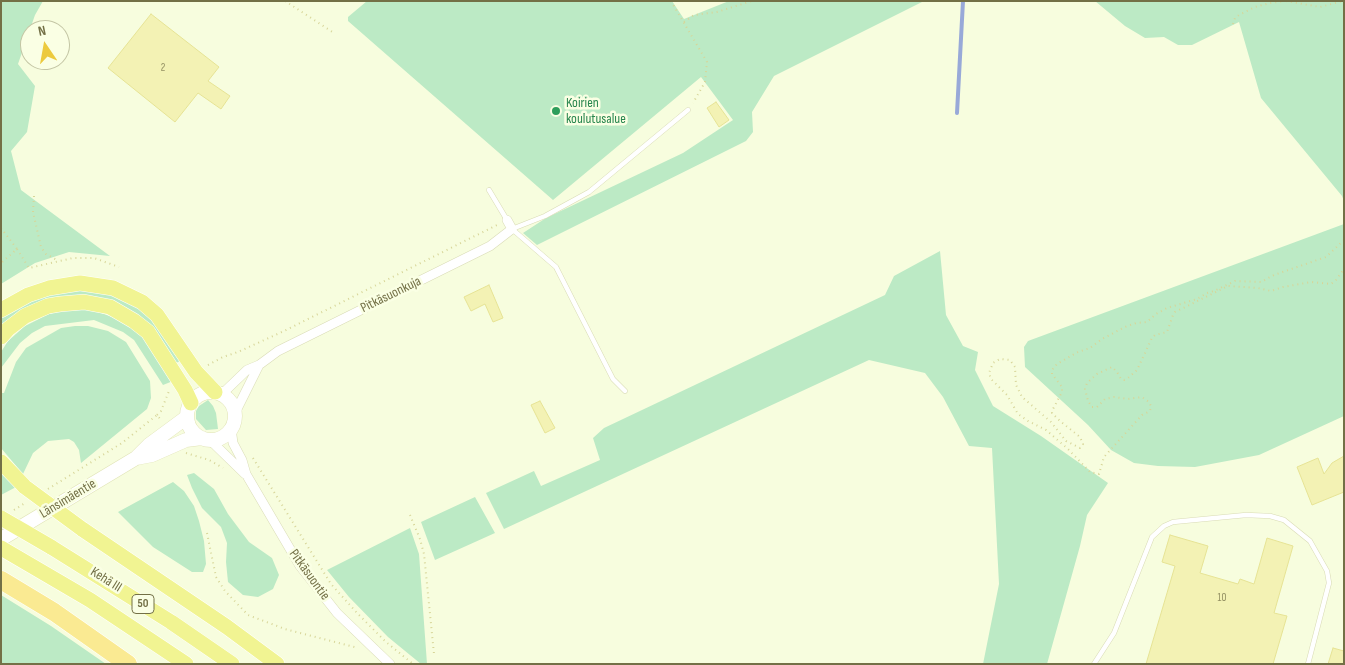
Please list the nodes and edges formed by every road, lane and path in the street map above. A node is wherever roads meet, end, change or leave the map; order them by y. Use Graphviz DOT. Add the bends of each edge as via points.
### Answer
graph roads {
  1 [pos="285,1"];
  2 [pos="671,1"];
  3 [pos="752,1"];
  4 [pos="1286,1"];
  5 [pos="1292,1"];
  6 [pos="1343,1"];
  7 [pos="684,22"];
  8 [pos="1233,24"];
  9 [pos="334,33"];
  10 [pos="688,110"];
  11 [pos="489,190"];
  12 [pos="34,196"];
  13 [pos="507,220"];
  14 [pos="1,228"];
  15 [pos="512,230"];
  16 [pos="1344,240"];
  17 [pos="17,249"];
  18 [pos="56,260"];
  19 [pos="1,263"];
  20 [pos="119,267"];
  21 [pos="1344,269"];
  22 [pos="1,310"];
  23 [pos="1,337"];
  24 [pos="259,365"];
  25 [pos="196,372"];
  26 [pos="180,381"];
  27 [pos="625,391"];
  28 [pos="218,393"];
  29 [pos="189,410"];
  30 [pos="235,413"];
  31 [pos="157,415"];
  32 [pos="231,428"];
  33 [pos="168,431"];
  34 [pos="206,439"];
  35 [pos="177,443"];
  36 [pos="136,458"];
  37 [pos="1,462"];
  38 [pos="238,462"];
  39 [pos="42,493"];
  40 [pos="25,503"];
  41 [pos="5,515"];
  42 [pos="410,515"];
  43 [pos="207,533"];
  44 [pos="1,540"];
  45 [pos="1,548"];
  46 [pos="1,580"];
  47 [pos="377,653"];
  48 [pos="434,654"];
  49 [pos="128,664"];
  50 [pos="186,664"];
  51 [pos="232,664"];
  52 [pos="277,664"];
  53 [pos="390,664"];
  54 [pos="413,664"];
  55 [pos="1094,664"];
  56 [pos="1308,664"];
  1 -- 9 [label="path"];
  2 -- 7 [label="path"];
  3 -- 7 [label="path" via="718,12 694,15"];
  4 -- 5 [label="path"];
  4 -- 8 [label="path" via="1255,7 1235,18"];
  5 -- 6 [label="path" via="1320,7"];
  7 -- 10 [label="path" via="707,62 705,82"];
  10 -- 15 [label="lane" via="589,192"];
  11 -- 13 [label="lane"];
  12 -- 18 [label="path" via="33,212 41,246"];
  13 -- 15 [label="street"];
  13 -- 25 [label="path"];
  14 -- 17 [label="path"];
  15 -- 24 [label="street, Pitkäsuonkuja" via="490,246 290,345"];
  15 -- 27 [label="lane" via="556,267 613,379"];
  16 -- 21 [label="path" via="1326,257 1280,272 1261,282 1235,281 1197,299 1167,308 1147,322 1125,327 1057,364 1052,374 1062,392 1052,413 1080,437 1083,444 1080,448 1066,441 1052,422 1022,396 1016,385 1015,367 1010,360 1000,359 993,363 989,373 1018,414 1046,430 1090,472 1100,474 1104,457 1150,411 1150,406 1142,397 1114,397 1092,407 1085,389 1097,374 1112,367 1121,379 1128,378 1137,370 1154,335 1167,332 1176,312 1228,286 1271,291 1311,282 1331,284"];
  17 -- 18 [label="path" via="29,268"];
  17 -- 19 [label="path"];
  18 -- 20 [label="path" via="94,258"];
  22 -- 25 [label="highway" via="28,295 68,284 113,288 142,302 158,315"];
  23 -- 26 [label="highway" via="25,316 48,306 84,302 110,307 148,332"];
  24 -- 28 [label="street, Pitkäsuonkuja"];
  24 -- 30 [label="street"];
  25 -- 28 [label="highway"];
  26 -- 29 [label="highway"];
  26 -- 31 [label="path" via="170,389"];
  28 -- 29 [label="main road" via="205,392 197,396"];
  28 -- 30 [label="main road" via="228,399"];
  29 -- 33 [label="main road, Länsimäentie"];
  29 -- 34 [label="main road" via="191,430"];
  30 -- 32 [label="main road"];
  31 -- 33 [label="path"];
  31 -- 39 [label="path" via="122,443"];
  32 -- 34 [label="main road" via="218,438"];
  32 -- 38 [label="street, Pitkäsuontie"];
  33 -- 36 [label="main road, Länsimäentie"];
  34 -- 35 [label="main road, Länsimäentie"];
  34 -- 38 [label="street, Pitkäsuontie"];
  35 -- 36 [label="main road, Länsimäentie" via="152,455"];
  35 -- 38 [label="path" via="183,452 209,460 225,470"];
  36 -- 44 [label="main road, Länsimäentie"];
  37 -- 52 [label="highway, bridge" via="25,487 82,529"];
  38 -- 47 [label="street, Pitkäsuontie" via="300,566 337,613"];
  38 -- 54 [label="path" via="252,456 331,584 380,636"];
  40 -- 41 [label="path"];
  41 -- 51 [label="highway, Kehä III / 50, bridge"];
  42 -- 48 [label="path" via="424,554"];
  43 -- 47 [label="path" via="216,577 248,615 284,630"];
  45 -- 50 [label="highway, Kehä III / 50" via="90,600"];
  46 -- 49 [label="highway" via="54,612"];
  47 -- 53 [label="street, Pitkäsuontie"];
  55 -- 56 [label="lane" via="1114,633 1152,537 1173,522 1246,515 1284,520 1310,541 1327,571 1329,583"];
}
